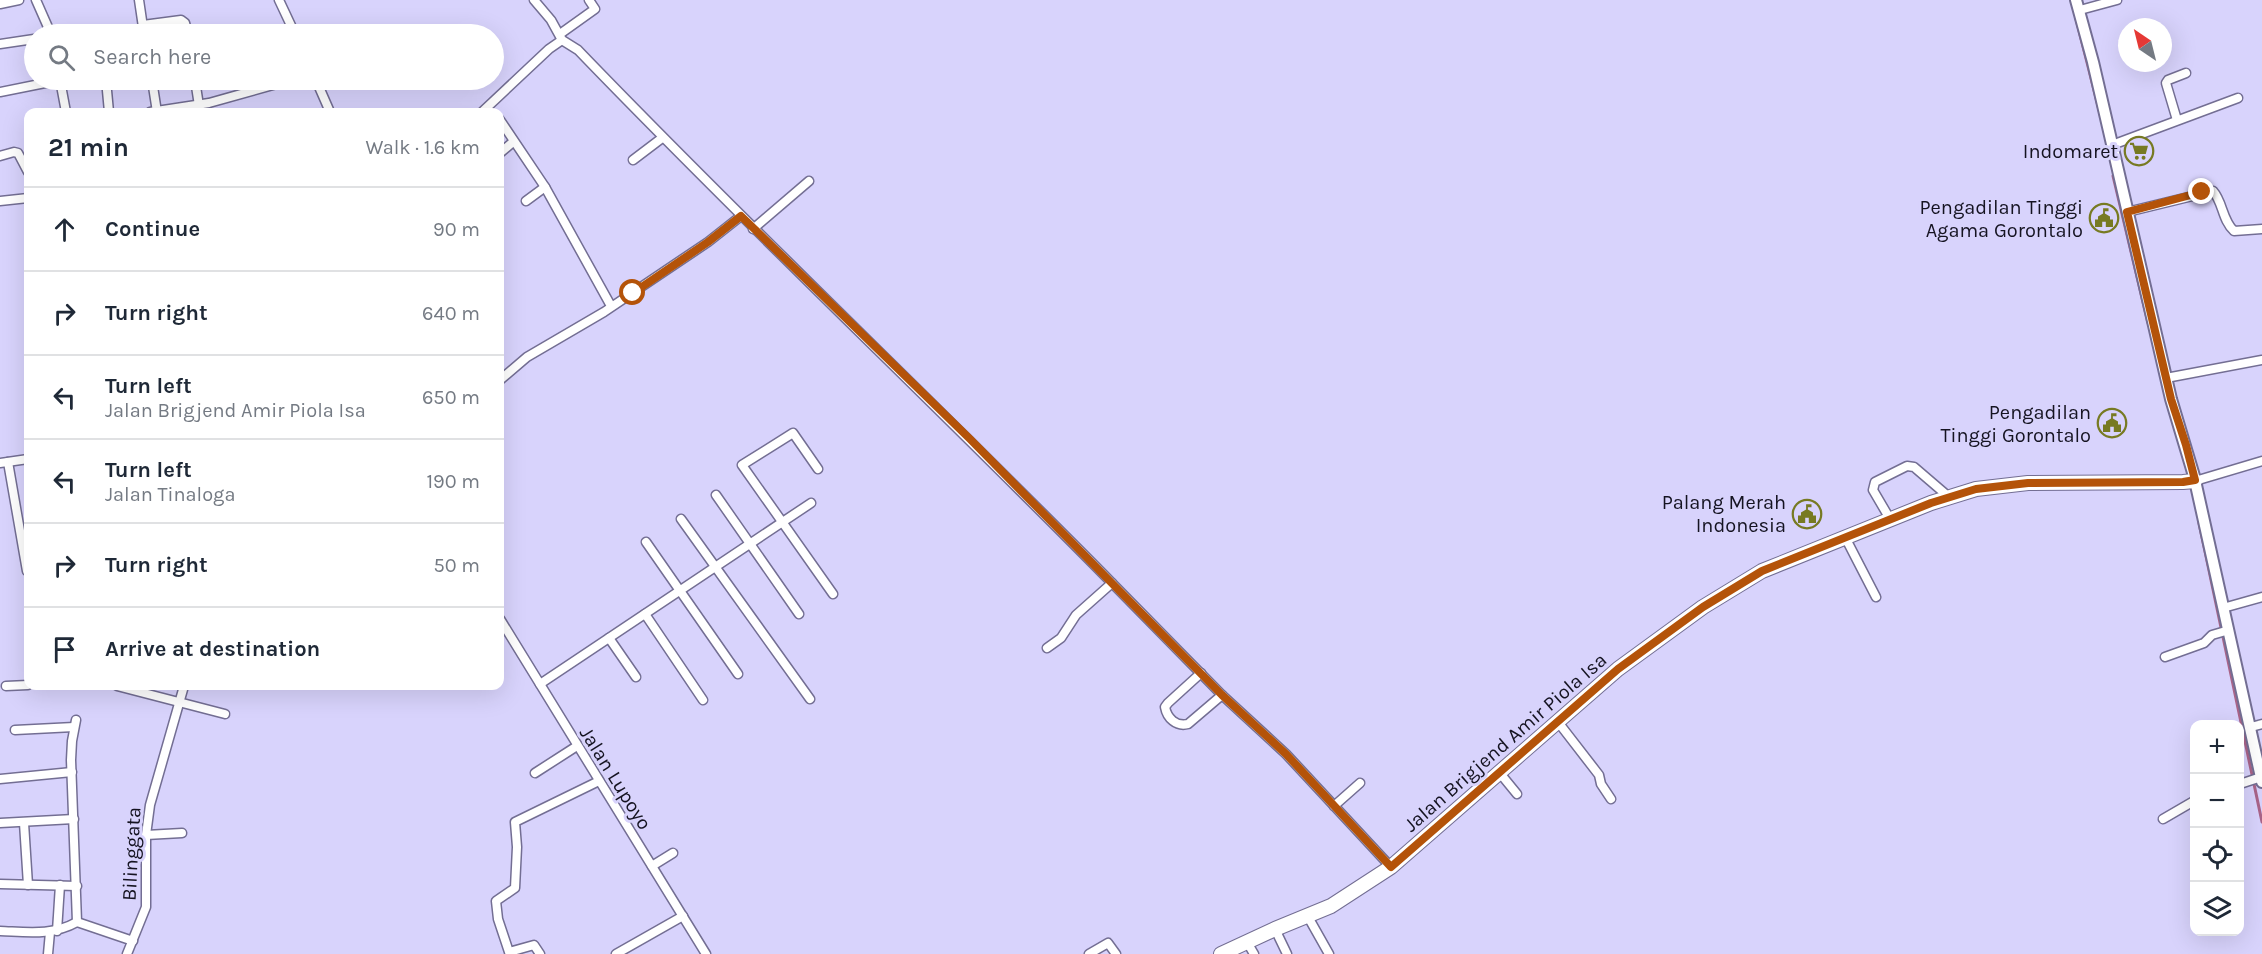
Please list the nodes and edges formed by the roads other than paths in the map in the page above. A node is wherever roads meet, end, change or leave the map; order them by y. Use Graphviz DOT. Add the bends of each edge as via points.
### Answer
graph roads {
  1 [pos="20,0"];
  2 [pos="36,0"];
  3 [pos="139,0"];
  4 [pos="279,0"];
  5 [pos="534,0"];
  6 [pos="589,0"];
  7 [pos="2117,0"];
  8 [pos="0,4"];
  9 [pos="2078,5"];
  10 [pos="47,24"];
  11 [pos="143,24"];
  12 [pos="166,24"];
  13 [pos="185,24"];
  14 [pos="290,24"];
  15 [pos="561,37"];
  16 [pos="24,40"];
  17 [pos="0,44"];
  18 [pos="2186,73"];
  19 [pos="24,87"];
  20 [pos="62,90"];
  21 [pos="107,90"];
  22 [pos="153,90"];
  23 [pos="196,90"];
  24 [pos="258,90"];
  25 [pos="320,90"];
  26 [pos="0,92"];
  27 [pos="2238,98"];
  28 [pos="65,108"];
  29 [pos="109,108"];
  30 [pos="155,108"];
  31 [pos="199,108"];
  32 [pos="202,108"];
  33 [pos="328,108"];
  34 [pos="493,108"];
  35 [pos="2177,120"];
  36 [pos="504,127"];
  37 [pos="663,138"];
  38 [pos="513,142"];
  39 [pos="2112,145"];
  40 [pos="504,150"];
  41 [pos="0,156"];
  42 [pos="633,160"];
  43 [pos="24,164"];
  44 [pos="809,181"];
  45 [pos="545,187"];
  46 [pos="24,198"];
  47 [pos="0,201"];
  48 [pos="526,201"];
  49 [pos="2127,212"];
  50 [pos="741,216"];
  51 [pos="753,229"];
  52 [pos="2262,229"];
  53 [pos="611,306"];
  54 [pos="2262,360"];
  55 [pos="504,377"];
  56 [pos="2166,378"];
  57 [pos="24,460"];
  58 [pos="2262,461"];
  59 [pos="4,462"];
  60 [pos="818,469"];
  61 [pos="2195,480"];
  62 [pos="716,495"];
  63 [pos="1949,497"];
  64 [pos="811,503"];
  65 [pos="681,519"];
  66 [pos="1890,519"];
  67 [pos="782,522"];
  68 [pos="1845,537"];
  69 [pos="646,542"];
  70 [pos="751,544"];
  71 [pos="24,557"];
  72 [pos="716,567"];
  73 [pos="1112,583"];
  74 [pos="680,590"];
  75 [pos="833,594"];
  76 [pos="1876,597"];
  77 [pos="2262,597"];
  78 [pos="2223,608"];
  79 [pos="645,614"];
  80 [pos="799,614"];
  81 [pos="504,626"];
  82 [pos="2223,632"];
  83 [pos="609,638"];
  84 [pos="1047,648"];
  85 [pos="2165,657"];
  86 [pos="1201,673"];
  87 [pos="738,674"];
  88 [pos="636,677"];
  89 [pos="540,684"];
  90 [pos="24,685"];
  91 [pos="6,686"];
  92 [pos="131,690"];
  93 [pos="181,690"];
  94 [pos="1222,695"];
  95 [pos="810,699"];
  96 [pos="703,700"];
  97 [pos="173,702"];
  98 [pos="225,714"];
  99 [pos="1558,722"];
  100 [pos="2262,724"];
  101 [pos="2251,727"];
  102 [pos="15,730"];
  103 [pos="577,746"];
  104 [pos="72,772"];
  105 [pos="1499,772"];
  106 [pos="535,773"];
  107 [pos="0,779"];
  108 [pos="2257,780"];
  109 [pos="599,781"];
  110 [pos="1360,783"];
  111 [pos="1517,794"];
  112 [pos="1611,799"];
  113 [pos="2190,803"];
  114 [pos="1334,806"];
  115 [pos="74,819"];
  116 [pos="2163,819"];
  117 [pos="0,823"];
  118 [pos="24,823"];
  119 [pos="182,833"];
  120 [pos="147,835"];
  121 [pos="673,853"];
  122 [pos="652,866"];
  123 [pos="1391,867"];
  124 [pos="0,884"];
  125 [pos="28,885"];
  126 [pos="60,885"];
  127 [pos="77,886"];
  128 [pos="1307,915"];
  129 [pos="684,916"];
  130 [pos="77,922"];
  131 [pos="1275,929"];
  132 [pos="0,931"];
  133 [pos="53,932"];
  134 [pos="133,941"];
  135 [pos="1251,948"];
  136 [pos="48,954"];
  137 [pos="127,954"];
  138 [pos="540,954"];
  139 [pos="616,954"];
  140 [pos="706,954"];
  141 [pos="1089,954"];
  142 [pos="1116,954"];
  143 [pos="1221,954"];
  144 [pos="1287,954"];
  145 [pos="1329,954"];
  1 -- 8 [label="street"];
  2 -- 10 [label="street"];
  3 -- 11 [label="street"];
  4 -- 14 [label="street"];
  5 -- 15 [label="street"];
  6 -- 15 [label="street" via="595,9"];
  7 -- 9 [label="street"];
  9 -- 39 [label="street"];
  12 -- 13 [label="street" via="181,20"];
  15 -- 34 [label="street"];
  15 -- 37 [label="street"];
  16 -- 17 [label="street"];
  18 -- 35 [label="street" via="2166,82"];
  19 -- 26 [label="street"];
  20 -- 28 [label="street"];
  21 -- 29 [label="street"];
  22 -- 30 [label="street"];
  23 -- 31 [label="street"];
  24 -- 32 [label="street"];
  25 -- 33 [label="street"];
  27 -- 35 [label="street"];
  35 -- 39 [label="street"];
  36 -- 38 [label="street"];
  37 -- 42 [label="street"];
  37 -- 50 [label="street"];
  38 -- 40 [label="street"];
  38 -- 45 [label="street"];
  39 -- 49 [label="street"];
  41 -- 43 [label="street" via="18,153"];
  44 -- 51 [label="street"];
  45 -- 48 [label="street"];
  45 -- 53 [label="street"];
  46 -- 47 [label="street"];
  49 -- 52 [label="street" via="2213,190 2234,231"];
  49 -- 56 [label="street"];
  50 -- 51 [label="street"];
  50 -- 53 [label="street"];
  51 -- 73 [label="street"];
  53 -- 55 [label="street" via="527,357"];
  54 -- 56 [label="street"];
  56 -- 61 [label="street"];
  57 -- 59 [label="street"];
  58 -- 61 [label="street"];
  59 -- 71 [label="street"];
  60 -- 67 [label="street" via="793,433 742,465"];
  61 -- 63 [label="main road, Jalan Brigjend Amir Piola Isa" via="2028,483 1976,489"];
  61 -- 78 [label="street"];
  62 -- 70 [label="street"];
  63 -- 66 [label="main road, Jalan Brigjend Amir Piola Isa"];
  63 -- 66 [label="street" via="1914,467 1907,466 1873,486"];
  64 -- 67 [label="street"];
  65 -- 72 [label="street"];
  66 -- 68 [label="main road, Jalan Brigjend Amir Piola Isa"];
  67 -- 70 [label="street"];
  67 -- 75 [label="street"];
  68 -- 76 [label="street"];
  68 -- 99 [label="main road, Jalan Brigjend Amir Piola Isa" via="1762,571 1703,607 1618,669"];
  69 -- 74 [label="street"];
  70 -- 72 [label="street"];
  70 -- 80 [label="street"];
  72 -- 74 [label="street"];
  72 -- 95 [label="street"];
  73 -- 84 [label="street"];
  73 -- 86 [label="street"];
  74 -- 79 [label="street"];
  74 -- 87 [label="street"];
  77 -- 78 [label="street"];
  78 -- 82 [label="street"];
  79 -- 83 [label="street"];
  79 -- 96 [label="street"];
  81 -- 89 [label="street, Jalan Lupoyo"];
  82 -- 85 [label="street"];
  82 -- 101 [label="street"];
  83 -- 88 [label="street"];
  83 -- 89 [label="street"];
  86 -- 94 [label="street"];
  86 -- 94 [label="street" via="1168,703 1168,716 1177,723 1188,724"];
  89 -- 103 [label="street, Jalan Lupoyo"];
  90 -- 91 [label="street"];
  92 -- 97 [label="street"];
  93 -- 97 [label="street, Bilinggata"];
  94 -- 114 [label="street" via="1286,754"];
  97 -- 98 [label="street"];
  97 -- 120 [label="street, Bilinggata"];
  99 -- 105 [label="main road, Jalan Brigjend Amir Piola Isa"];
  99 -- 112 [label="street" via="1599,775"];
  100 -- 101 [label="street"];
  101 -- 108 [label="street"];
  102 -- 104 [label="street" via="75,724"];
  103 -- 106 [label="street"];
  103 -- 109 [label="street, Jalan Lupoyo"];
  104 -- 107 [label="street"];
  104 -- 115 [label="street"];
  105 -- 111 [label="street"];
  105 -- 123 [label="main road, Jalan Brigjend Amir Piola Isa"];
  109 -- 122 [label="street, Jalan Lupoyo"];
  109 -- 138 [label="street" via="515,822 515,888 496,901 498,919 509,952 534,945"];
  110 -- 114 [label="street"];
  113 -- 116 [label="street"];
  114 -- 123 [label="street"];
  115 -- 118 [label="street"];
  115 -- 127 [label="street"];
  117 -- 118 [label="street"];
  118 -- 125 [label="street"];
  119 -- 120 [label="street"];
  120 -- 134 [label="street, Bilinggata" via="146,908"];
  121 -- 122 [label="street"];
  122 -- 129 [label="street, Jalan Lupoyo"];
  123 -- 128 [label="main road, Jalan Brigjend Amir Piola Isa" via="1344,898"];
  124 -- 125 [label="street"];
  125 -- 126 [label="street"];
  126 -- 127 [label="street"];
  126 -- 133 [label="street"];
  127 -- 130 [label="street"];
  128 -- 131 [label="main road, Jalan Brigjend Amir Piola Isa"];
  128 -- 145 [label="street"];
  129 -- 139 [label="street"];
  129 -- 140 [label="street, Jalan Lupoyo"];
  130 -- 133 [label="street"];
  130 -- 134 [label="street"];
  131 -- 135 [label="main road, Jalan Brigjend Amir Piola Isa"];
  131 -- 144 [label="street"];
  132 -- 133 [label="street"];
  133 -- 136 [label="street"];
  134 -- 137 [label="street, Bilinggata"];
  135 -- 143 [label="main road, Jalan Brigjend Amir Piola Isa"];
  141 -- 142 [label="street" via="1108,943"];
}
